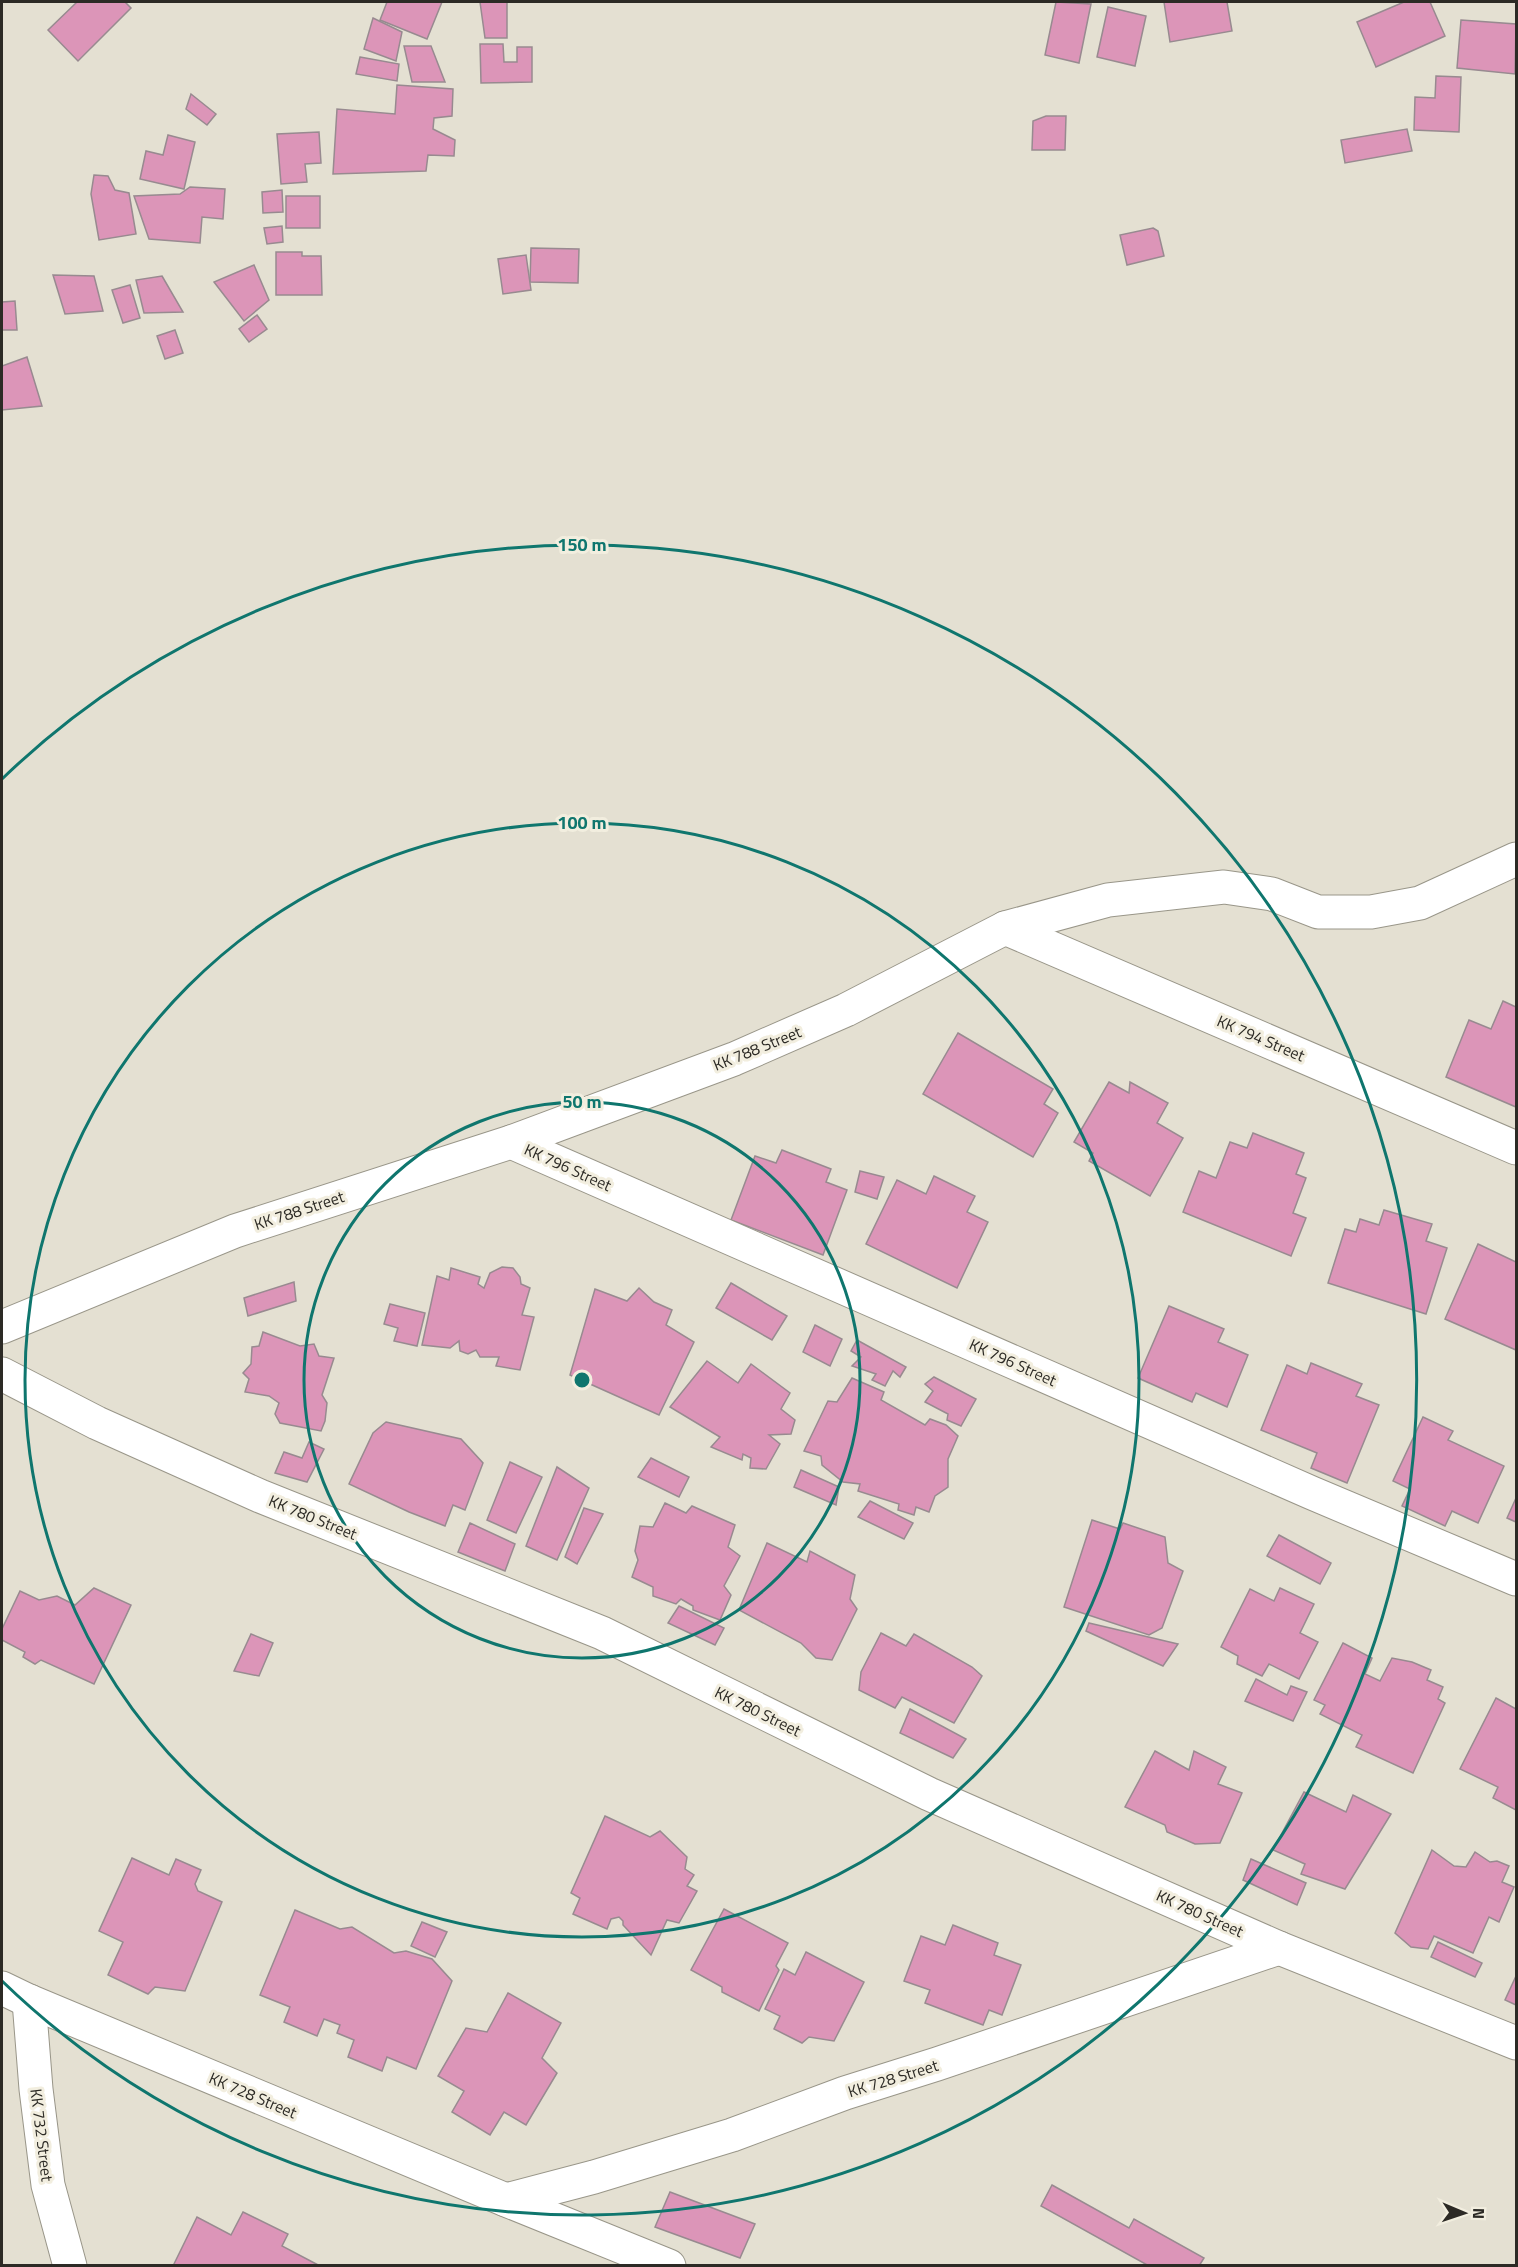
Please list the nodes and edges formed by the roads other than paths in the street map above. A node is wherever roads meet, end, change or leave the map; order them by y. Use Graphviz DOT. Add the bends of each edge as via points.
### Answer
graph roads {
  1 [pos="1516,859"];
  2 [pos="1005,928"];
  3 [pos="511,1142"];
  4 [pos="1516,1148"];
  5 [pos="2,1327"];
  6 [pos="2,1374"];
  7 [pos="1516,1579"];
  8 [pos="1279,1948"];
  9 [pos="15,1995"];
  10 [pos="1516,2043"];
  11 [pos="506,2200"];
  12 [pos="70,2265"];
  13 [pos="669,2265"];
  1 -- 2 [label="street, KK 788 Street" via="1420,903 1371,912 1318,912 1272,894 1224,887 1108,900"];
  2 -- 3 [label="street, KK 788 Street" via="796,1033"];
  2 -- 4 [label="street, KK 794 Street"];
  3 -- 5 [label="street, KK 788 Street" via="235,1231"];
  3 -- 7 [label="street, KK 796 Street"];
  6 -- 8 [label="street, KK 780 Street" via="98,1423 260,1496 602,1633 928,1794"];
  8 -- 10 [label="street, KK 780 Street"];
  8 -- 11 [label="street, KK 728 Street" via="845,2092 732,2135"];
  9 -- 11 [label="street, KK 728 Street"];
  9 -- 12 [label="street, KK 732 Street" via="36,2089 48,2185"];
  11 -- 13 [label="street, KK 728 Street"];
}
